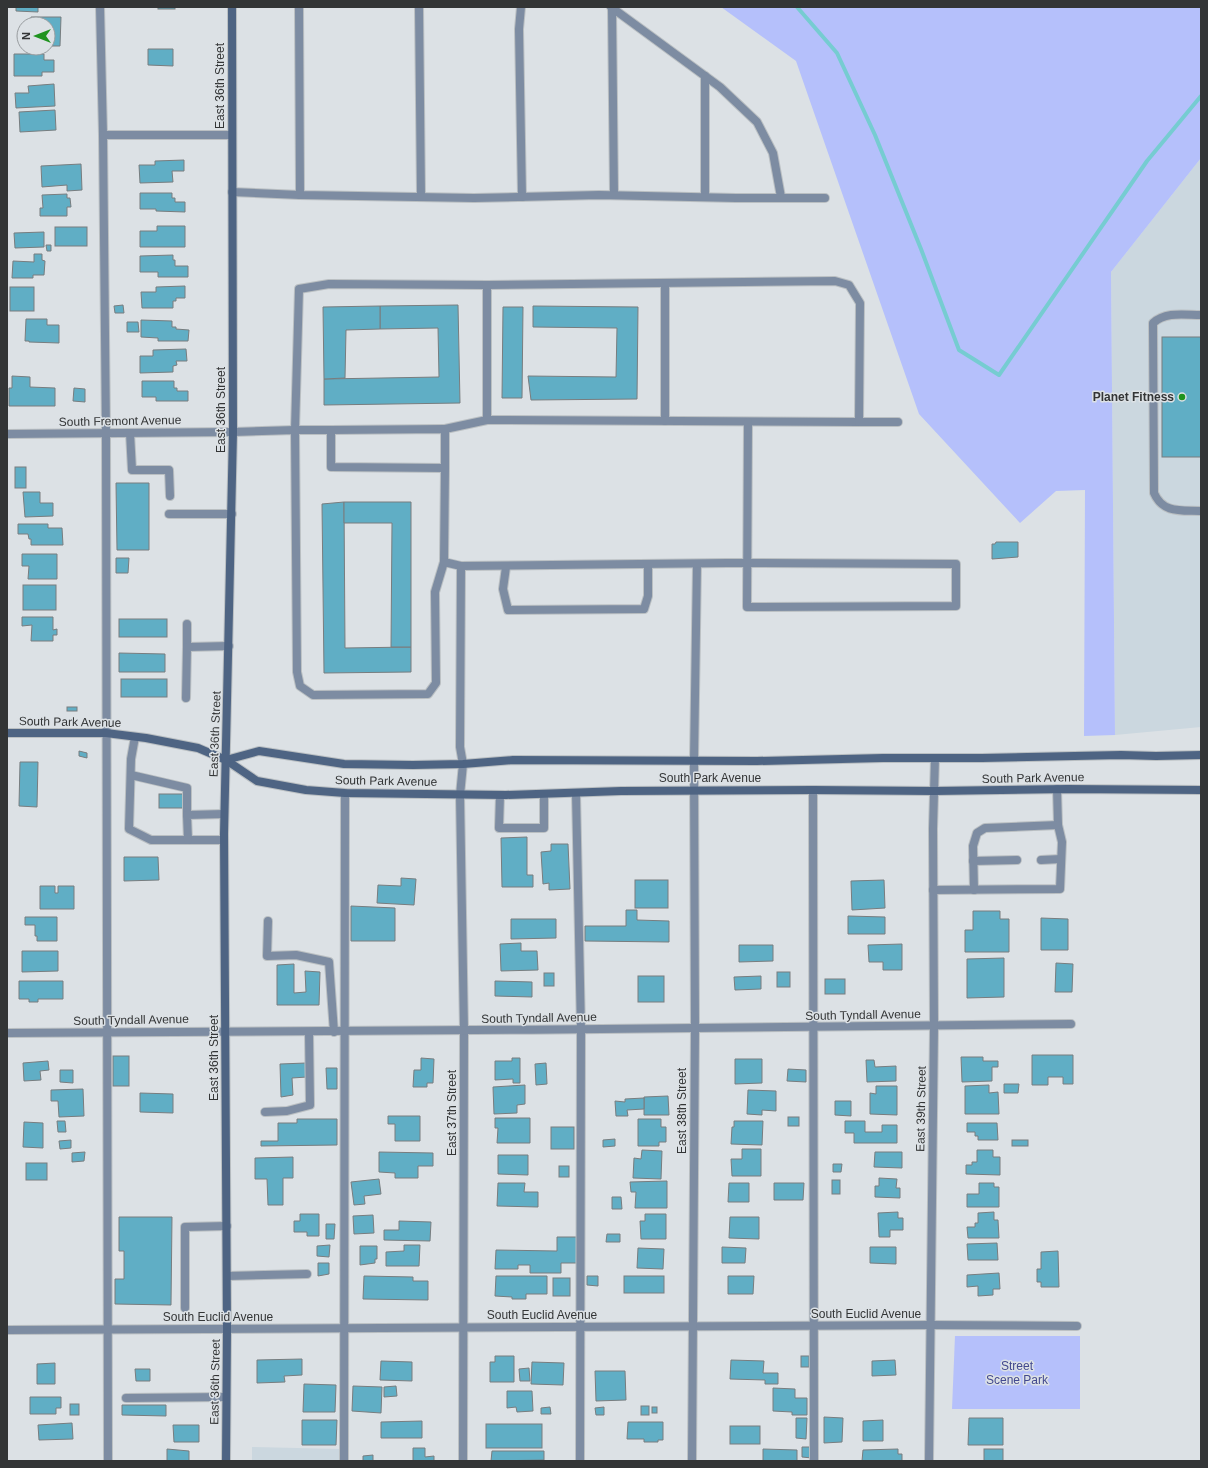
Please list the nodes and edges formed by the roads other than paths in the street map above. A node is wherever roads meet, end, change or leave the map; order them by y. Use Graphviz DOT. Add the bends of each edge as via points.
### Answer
graph roads {
  1 [pos="100,7"];
  2 [pos="232,7"];
  3 [pos="299,7"];
  4 [pos="418,7"];
  5 [pos="520,7"];
  6 [pos="612,7"];
  7 [pos="704,76"];
  8 [pos="104,135"];
  9 [pos="232,135"];
  10 [pos="232,192"];
  11 [pos="300,195"];
  12 [pos="614,195"];
  13 [pos="421,197"];
  14 [pos="522,197"];
  15 [pos="705,197"];
  16 [pos="781,197"];
  17 [pos="825,198"];
  18 [pos="664,283"];
  19 [pos="487,285"];
  20 [pos="1201,315"];
  21 [pos="487,420"];
  22 [pos="666,421"];
  23 [pos="748,422"];
  24 [pos="859,422"];
  25 [pos="898,422"];
  26 [pos="295,430"];
  27 [pos="331,430"];
  28 [pos="446,430"];
  29 [pos="233,432"];
  30 [pos="106,433"];
  31 [pos="130,433"];
  32 [pos="7,434"];
  33 [pos="445,468"];
  34 [pos="170,496"];
  35 [pos="1201,511"];
  36 [pos="170,514"];
  37 [pos="232,514"];
  38 [pos="444,562"];
  39 [pos="748,563"];
  40 [pos="648,564"];
  41 [pos="696,564"];
  42 [pos="461,566"];
  43 [pos="506,567"];
  44 [pos="187,624"];
  45 [pos="229,646"];
  46 [pos="187,647"];
  47 [pos="186,698"];
  48 [pos="106,732"];
  49 [pos="7,733"];
  50 [pos="136,737"];
  51 [pos="1201,755"];
  52 [pos="935,758"];
  53 [pos="226,760"];
  54 [pos="694,761"];
  55 [pos="463,764"];
  56 [pos="131,774"];
  57 [pos="1058,789"];
  58 [pos="694,790"];
  59 [pos="813,790"];
  60 [pos="1201,790"];
  61 [pos="934,791"];
  62 [pos="345,793"];
  63 [pos="576,793"];
  64 [pos="544,794"];
  65 [pos="460,795"];
  66 [pos="500,795"];
  67 [pos="187,814"];
  68 [pos="224,814"];
  69 [pos="1058,825"];
  70 [pos="188,840"];
  71 [pos="224,840"];
  72 [pos="1061,859"];
  73 [pos="1017,860"];
  74 [pos="1041,860"];
  75 [pos="973,861"];
  76 [pos="933,890"];
  77 [pos="974,890"];
  78 [pos="268,921"];
  79 [pos="1071,1024"];
  80 [pos="934,1026"];
  81 [pos="814,1027"];
  82 [pos="695,1029"];
  83 [pos="581,1030"];
  84 [pos="464,1031"];
  85 [pos="226,1032"];
  86 [pos="309,1032"];
  87 [pos="334,1032"];
  88 [pos="344,1032"];
  89 [pos="7,1033"];
  90 [pos="106,1033"];
  91 [pos="265,1112"];
  92 [pos="227,1226"];
  93 [pos="307,1274"];
  94 [pos="227,1276"];
  95 [pos="185,1308"];
  96 [pos="930,1325"];
  97 [pos="814,1326"];
  98 [pos="1077,1326"];
  99 [pos="580,1327"];
  100 [pos="693,1327"];
  101 [pos="463,1328"];
  102 [pos="345,1329"];
  103 [pos="7,1330"];
  104 [pos="108,1330"];
  105 [pos="227,1330"];
  106 [pos="226,1397"];
  107 [pos="126,1398"];
  108 [pos="108,1461"];
  109 [pos="226,1461"];
  110 [pos="344,1461"];
  111 [pos="463,1461"];
  112 [pos="580,1461"];
  113 [pos="692,1461"];
  114 [pos="814,1461"];
  115 [pos="929,1461"];
  1 -- 8 [label="street"];
  2 -- 9 [label="main road, East 36th Street"];
  3 -- 11 [label="street"];
  4 -- 13 [label="street"];
  5 -- 14 [label="street"];
  6 -- 7 [label="street"];
  6 -- 12 [label="street"];
  7 -- 15 [label="street"];
  7 -- 16 [label="street" via="720,87 757,122 773,153"];
  8 -- 9 [label="street"];
  8 -- 30 [label="street"];
  9 -- 10 [label="main road, East 36th Street"];
  10 -- 11 [label="street"];
  10 -- 29 [label="main road, East 36th Street"];
  11 -- 13 [label="street"];
  12 -- 14 [label="street"];
  12 -- 15 [label="street"];
  13 -- 14 [label="street"];
  15 -- 16 [label="street"];
  16 -- 17 [label="street"];
  18 -- 19 [label="street"];
  18 -- 22 [label="street"];
  18 -- 24 [label="street" via="834,281 849,285 860,303"];
  19 -- 21 [label="street"];
  19 -- 26 [label="street" via="329,284 300,289"];
  20 -- 35 [label="street" via="1167,315 1153,323 1153,331 1154,493 1165,507"];
  21 -- 22 [label="street, South Fremont Avenue"];
  21 -- 28 [label="street, South Fremont Avenue"];
  22 -- 23 [label="street, South Fremont Avenue"];
  23 -- 24 [label="street, South Fremont Avenue"];
  23 -- 39 [label="street"];
  24 -- 25 [label="street, South Fremont Avenue"];
  26 -- 27 [label="street, South Fremont Avenue"];
  26 -- 29 [label="street, South Fremont Avenue"];
  26 -- 38 [label="street" via="297,672 300,686 313,695 428,694 436,683 435,592"];
  27 -- 28 [label="street, South Fremont Avenue"];
  27 -- 33 [label="street" via="331,467"];
  28 -- 33 [label="street"];
  29 -- 31 [label="street, South Fremont Avenue"];
  29 -- 37 [label="main road, East 36th Street"];
  30 -- 31 [label="street, South Fremont Avenue"];
  30 -- 32 [label="street, South Fremont Avenue"];
  30 -- 48 [label="street"];
  31 -- 34 [label="street" via="132,470 169,470"];
  33 -- 38 [label="street"];
  36 -- 37 [label="street"];
  37 -- 45 [label="main road, East 36th Street"];
  38 -- 42 [label="street"];
  39 -- 39 [label="street" via="956,564 956,606 747,607"];
  39 -- 41 [label="street"];
  40 -- 41 [label="street"];
  40 -- 43 [label="street"];
  40 -- 43 [label="street" via="648,596 644,609 508,610 503,589"];
  41 -- 54 [label="street, East 38th Street"];
  42 -- 43 [label="street"];
  42 -- 55 [label="street, East 37th Street" via="460,748"];
  44 -- 46 [label="street"];
  45 -- 46 [label="street"];
  45 -- 53 [label="main road, East 36th Street"];
  46 -- 47 [label="street"];
  48 -- 49 [label="main road, South Park Avenue"];
  48 -- 50 [label="main road, South Park Avenue"];
  48 -- 90 [label="street"];
  50 -- 53 [label="main road, South Park Avenue" via="198,748"];
  50 -- 56 [label="street" via="131,759"];
  51 -- 52 [label="main road, South Park Avenue"];
  52 -- 54 [label="main road, South Park Avenue"];
  52 -- 61 [label="street, East 39th Street"];
  53 -- 55 [label="main road, South Park Avenue" via="259,751 344,764"];
  53 -- 62 [label="main road, South Park Avenue" via="257,781 306,790"];
  53 -- 68 [label="main road, East 36th Street"];
  54 -- 55 [label="main road, South Park Avenue" via="513,760"];
  54 -- 58 [label="street, East 38th Street"];
  55 -- 65 [label="street, East 37th Street"];
  56 -- 67 [label="street" via="187,788"];
  56 -- 70 [label="street" via="129,829 151,840"];
  57 -- 60 [label="main road, South Park Avenue"];
  57 -- 61 [label="main road, South Park Avenue"];
  57 -- 69 [label="street"];
  58 -- 59 [label="main road, South Park Avenue"];
  58 -- 63 [label="main road, South Park Avenue"];
  58 -- 82 [label="street, East 38th Street"];
  59 -- 61 [label="main road, South Park Avenue"];
  59 -- 81 [label="street"];
  61 -- 76 [label="street, East 39th Street"];
  62 -- 65 [label="main road, South Park Avenue"];
  62 -- 88 [label="street"];
  63 -- 64 [label="main road, South Park Avenue"];
  63 -- 83 [label="street"];
  64 -- 66 [label="main road, South Park Avenue"];
  64 -- 66 [label="street" via="544,828 499,828"];
  65 -- 66 [label="main road, South Park Avenue"];
  65 -- 84 [label="street, East 37th Street"];
  67 -- 68 [label="street"];
  67 -- 70 [label="street"];
  68 -- 71 [label="main road, East 36th Street"];
  69 -- 72 [label="street" via="1062,842"];
  69 -- 75 [label="street" via="985,828 977,833 973,846"];
  70 -- 71 [label="street"];
  71 -- 85 [label="main road, East 36th Street"];
  72 -- 74 [label="street"];
  72 -- 77 [label="street" via="1060,889"];
  73 -- 75 [label="street"];
  75 -- 77 [label="street"];
  76 -- 77 [label="street"];
  76 -- 80 [label="street, East 39th Street"];
  78 -- 87 [label="street" via="267,956 296,955 329,962"];
  79 -- 80 [label="street, South Tyndall Avenue"];
  80 -- 81 [label="street, South Tyndall Avenue"];
  80 -- 96 [label="street, East 39th Street"];
  81 -- 82 [label="street, South Tyndall Avenue"];
  81 -- 97 [label="street"];
  82 -- 83 [label="street, South Tyndall Avenue"];
  82 -- 100 [label="street, East 38th Street"];
  83 -- 84 [label="street, South Tyndall Avenue"];
  83 -- 99 [label="street"];
  84 -- 88 [label="street, South Tyndall Avenue"];
  84 -- 101 [label="street, East 37th Street"];
  85 -- 86 [label="street, South Tyndall Avenue"];
  85 -- 90 [label="street, South Tyndall Avenue"];
  85 -- 92 [label="main road, East 36th Street"];
  86 -- 87 [label="street, South Tyndall Avenue"];
  86 -- 91 [label="street" via="310,1105 287,1111"];
  87 -- 88 [label="street, South Tyndall Avenue"];
  88 -- 102 [label="street"];
  89 -- 90 [label="street, South Tyndall Avenue"];
  90 -- 104 [label="street"];
  92 -- 94 [label="main road, East 36th Street"];
  92 -- 95 [label="street" via="185,1227"];
  93 -- 94 [label="street"];
  94 -- 105 [label="main road, East 36th Street"];
  96 -- 97 [label="street, South Euclid Avenue"];
  96 -- 98 [label="street, South Euclid Avenue"];
  96 -- 115 [label="street, East 39th Street"];
  97 -- 100 [label="street, South Euclid Avenue"];
  97 -- 114 [label="street"];
  99 -- 100 [label="street, South Euclid Avenue"];
  99 -- 101 [label="street, South Euclid Avenue"];
  99 -- 112 [label="street"];
  100 -- 113 [label="street, East 38th Street"];
  101 -- 102 [label="street, South Euclid Avenue"];
  101 -- 111 [label="street, East 37th Street"];
  102 -- 105 [label="street, South Euclid Avenue"];
  102 -- 110 [label="street"];
  103 -- 104 [label="street, South Euclid Avenue"];
  104 -- 105 [label="street, South Euclid Avenue"];
  104 -- 108 [label="street"];
  105 -- 106 [label="main road, East 36th Street"];
  106 -- 107 [label="street"];
  106 -- 109 [label="main road, East 36th Street"];
}
